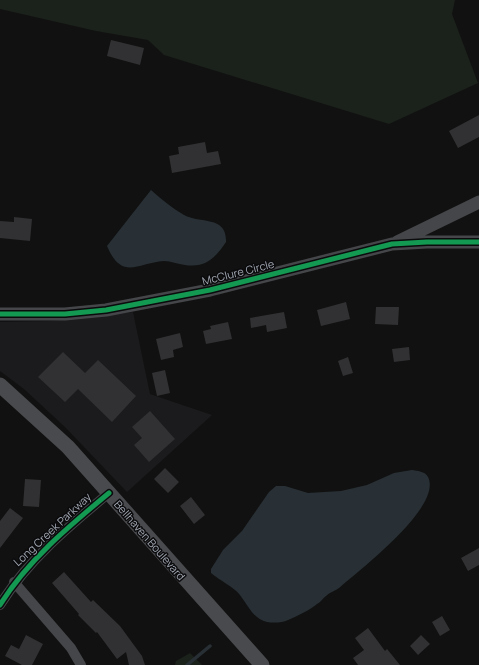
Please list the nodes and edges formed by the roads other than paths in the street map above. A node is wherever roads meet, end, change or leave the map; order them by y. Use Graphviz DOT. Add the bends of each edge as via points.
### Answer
graph roads {
  1 [pos="479,202"];
  2 [pos="479,242"];
  3 [pos="392,244"];
  4 [pos="0,314"];
  5 [pos="0,385"];
  6 [pos="109,493"];
  7 [pos="14,582"];
  8 [pos="0,605"];
  9 [pos="80,665"];
  10 [pos="262,665"];
  1 -- 3 [label="street"];
  2 -- 3 [label="street, McClure Circle"];
  3 -- 4 [label="street, McClure Circle" via="210,290 106,310 65,314"];
  5 -- 6 [label="main road, Bellhaven Boulevard" via="49,429"];
  6 -- 7 [label="street, Long Creek Parkway"];
  6 -- 10 [label="main road, Bellhaven Boulevard"];
  7 -- 8 [label="street, Long Creek Parkway"];
  7 -- 9 [label="street" via="71,648"];
}
